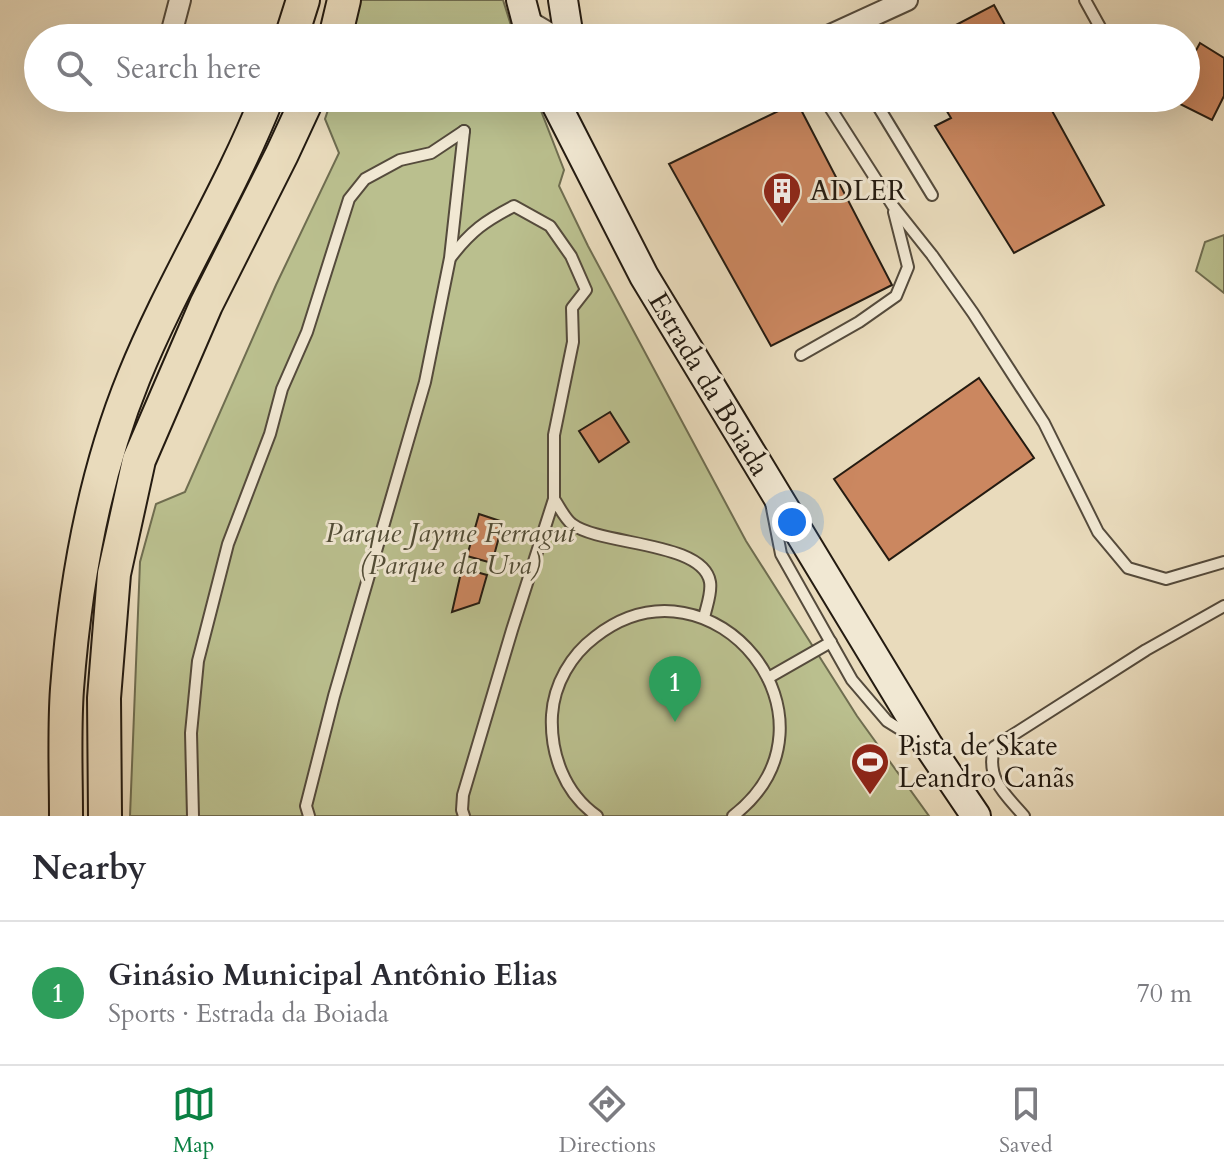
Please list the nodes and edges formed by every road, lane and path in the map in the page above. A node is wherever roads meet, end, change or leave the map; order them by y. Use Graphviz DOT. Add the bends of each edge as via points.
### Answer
graph roads {
  1 [pos="180,0"];
  2 [pos="303,0"];
  3 [pos="344,0"];
  4 [pos="563,0"];
  5 [pos="907,0"];
  6 [pos="1085,0"];
  7 [pos="174,24"];
  8 [pos="295,24"];
  9 [pos="338,24"];
  10 [pos="567,24"];
  11 [pos="858,24"];
  12 [pos="1098,24"];
  13 [pos="261,112"];
  14 [pos="302,112"];
  15 [pos="561,112"];
  16 [pos="577,112"];
  17 [pos="833,112"];
  18 [pos="882,112"];
  19 [pos="581,150"];
  20 [pos="932,195"];
  21 [pos="893,206"];
  22 [pos="450,258"];
  23 [pos="801,355"];
  24 [pos="768,482"];
  25 [pos="554,499"];
  26 [pos="1224,562"];
  27 [pos="1224,606"];
  28 [pos="704,618"];
  29 [pos="831,642"];
  30 [pos="768,678"];
  31 [pos="928,745"];
  32 [pos="66,816"];
  33 [pos="105,816"];
  34 [pos="193,816"];
  35 [pos="309,816"];
  36 [pos="464,816"];
  37 [pos="597,816"];
  38 [pos="733,816"];
  39 [pos="976,816"];
  40 [pos="1024,816"];
  1 -- 7 [label="street"];
  2 -- 8 [label="main road"];
  3 -- 9 [label="main road"];
  4 -- 10 [label="main road"];
  5 -- 11 [label="street"];
  6 -- 12 [label="lane"];
  13 -- 32 [label="main road" via="134,377 107,454 80,567 67,691"];
  14 -- 33 [label="main road" via="206,305 139,460 114,574 104,698"];
  15 -- 19 [label="main road, Estrada da Boiada"];
  16 -- 19 [label="main road"];
  17 -- 21 [label="lane"];
  18 -- 20 [label="lane"];
  19 -- 24 [label="main road, Estrada da Boiada" via="644,276"];
  21 -- 23 [label="lane" via="908,267 896,296"];
  21 -- 26 [label="lane" via="981,325 1044,423 1098,532 1128,568 1166,579"];
  22 -- 25 [label="lane" via="469,233 514,206 550,226 579,271 586,290 572,308 573,342 554,435"];
  22 -- 34 [label="lane" via="464,131 431,153 400,160 365,179 349,199 307,332 228,544 198,661 191,733"];
  22 -- 35 [label="lane" via="425,382 334,696 306,806"];
  24 -- 29 [label="lane" via="781,554"];
  24 -- 31 [label="main road, Estrada da Boiada"];
  25 -- 28 [label="lane" via="572,524 682,555 701,568 710,578 711,590"];
  25 -- 36 [label="lane" via="463,795"];
  27 -- 40 [label="lane" via="994,747 990,763 996,782"];
  28 -- 30 [label="lane" via="746,645"];
  28 -- 37 [label="lane" via="653,612 628,618 586,643 565,672 553,705 554,752 575,795"];
  29 -- 30 [label="lane"];
  29 -- 31 [label="lane" via="852,680 887,721"];
  30 -- 38 [label="lane" via="779,713 773,763 761,786"];
  31 -- 39 [label="main road, Estrada da Boiada"];
}
